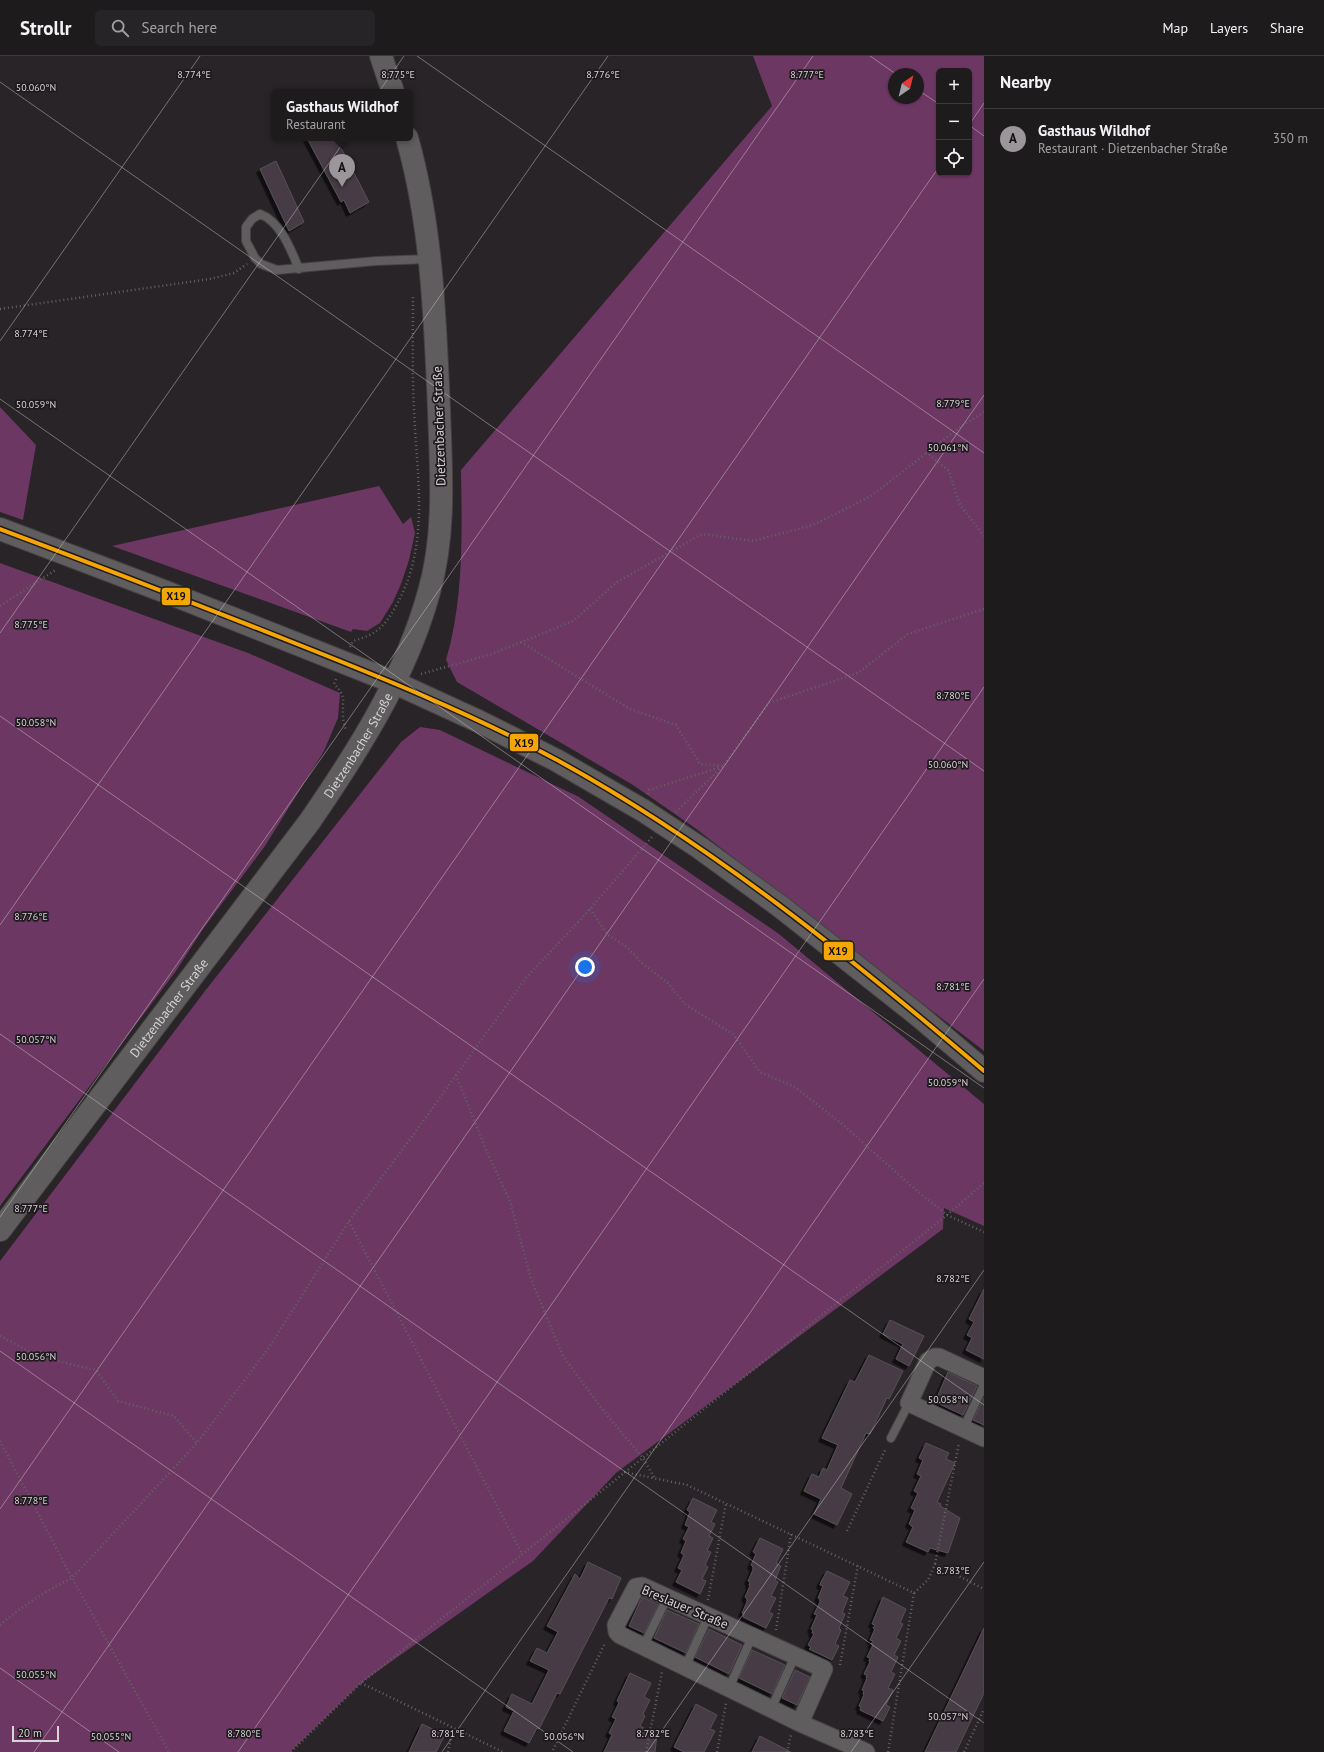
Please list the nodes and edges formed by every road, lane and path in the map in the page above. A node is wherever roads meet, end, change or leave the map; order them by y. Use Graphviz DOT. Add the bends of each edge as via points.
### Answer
graph roads {
  1 [pos="381,56"];
  2 [pos="392,89"];
  3 [pos="408,141"];
  4 [pos="255,258"];
  5 [pos="430,258"];
  6 [pos="299,269"];
  7 [pos="413,291"];
  8 [pos="0,309"];
  9 [pos="984,412"];
  10 [pos="926,452"];
  11 [pos="0,529"];
  12 [pos="984,536"];
  13 [pos="76,557"];
  14 [pos="0,606"];
  15 [pos="984,609"];
  16 [pos="521,642"];
  17 [pos="343,663"];
  18 [pos="393,682"];
  19 [pos="350,761"];
  20 [pos="723,766"];
  21 [pos="644,811"];
  22 [pos="664,824"];
  23 [pos="590,909"];
  24 [pos="984,1070"];
  25 [pos="456,1075"];
  26 [pos="984,1183"];
  27 [pos="947,1215"];
  28 [pos="349,1221"];
  29 [pos="0,1230"];
  30 [pos="984,1232"];
  31 [pos="0,1336"];
  32 [pos="984,1378"];
  33 [pos="984,1385"];
  34 [pos="909,1403"];
  35 [pos="963,1429"];
  36 [pos="892,1438"];
  37 [pos="984,1438"];
  38 [pos="0,1441"];
  39 [pos="197,1443"];
  40 [pos="643,1458"];
  41 [pos="624,1472"];
  42 [pos="654,1479"];
  43 [pos="726,1503"];
  44 [pos="847,1531"];
  45 [pos="791,1534"];
  46 [pos="522,1554"];
  47 [pos="935,1564"];
  48 [pos="858,1565"];
  49 [pos="72,1578"];
  50 [pos="984,1589"];
  51 [pos="914,1593"];
  52 [pos="666,1598"];
  53 [pos="707,1616"];
  54 [pos="0,1625"];
  55 [pos="616,1628"];
  56 [pos="752,1637"];
  57 [pos="774,1646"];
  58 [pos="643,1647"];
  59 [pos="795,1656"];
  60 [pos="666,1658"];
  61 [pos="685,1666"];
  62 [pos="824,1669"];
  63 [pos="361,1682"];
  64 [pos="729,1688"];
  65 [pos="771,1709"];
  66 [pos="984,1709"];
  67 [pos="800,1723"];
  68 [pos="454,1728"];
  69 [pos="553,1750"];
  70 [pos="169,1752"];
  71 [pos="291,1752"];
  72 [pos="448,1752"];
  73 [pos="503,1752"];
  74 [pos="646,1752"];
  75 [pos="717,1752"];
  76 [pos="866,1752"];
  77 [pos="888,1752"];
  78 [pos="964,1752"];
  1 -- 2 [label="main road"];
  3 -- 5 [label="main road, Dietzenbacher Straße" via="421,200"];
  4 -- 6 [label="lane" via="261,264 277,270"];
  4 -- 6 [label="lane" via="245,234 246,227 260,214 267,217 284,236"];
  4 -- 8 [label="path" via="234,273 210,279"];
  5 -- 6 [label="lane"];
  5 -- 18 [label="main road, Dietzenbacher Straße" via="440,433 439,538 430,592 414,637"];
  7 -- 17 [label="path" via="419,532 413,565 403,593 388,619 380,630 353,641"];
  9 -- 10 [label="path"];
  10 -- 12 [label="path" via="949,471 960,505"];
  10 -- 16 [label="path" via="871,496 813,525 753,541 702,534 617,582 573,621"];
  11 -- 13 [label="main road"];
  13 -- 14 [label="path"];
  13 -- 17 [label="main road"];
  15 -- 20 [label="path" via="908,634 858,673 769,702"];
  16 -- 18 [label="path" via="492,654"];
  16 -- 20 [label="path" via="630,709 676,725 700,764"];
  17 -- 18 [label="main road"];
  17 -- 19 [label="path" via="334,684 344,698 343,718"];
  18 -- 19 [label="main road, Dietzenbacher Straße"];
  18 -- 21 [label="main road" via="513,738"];
  19 -- 29 [label="main road, Dietzenbacher Straße" via="282,860"];
  20 -- 21 [label="path" via="649,790"];
  20 -- 22 [label="path"];
  21 -- 22 [label="main road"];
  22 -- 23 [label="path"];
  22 -- 24 [label="main road" via="781,907"];
  23 -- 25 [label="path" via="526,978"];
  23 -- 27 [label="path" via="608,935 627,947 644,965 667,982 686,1005 733,1034 760,1072 795,1087"];
  25 -- 28 [label="path"];
  25 -- 40 [label="path" via="510,1201 531,1280 563,1356"];
  26 -- 27 [label="path"];
  27 -- 30 [label="path"];
  27 -- 40 [label="path"];
  28 -- 39 [label="path" via="268,1349"];
  28 -- 46 [label="path"];
  31 -- 39 [label="path" via="40,1357 96,1370 118,1401 174,1416"];
  32 -- 34 [label="street" via="935,1357 928,1362"];
  33 -- 35 [label="lane"];
  34 -- 35 [label="street"];
  34 -- 36 [label="lane"];
  35 -- 37 [label="street"];
  35 -- 47 [label="path" via="956,1451"];
  36 -- 44 [label="path"];
  38 -- 49 [label="path"];
  39 -- 49 [label="path"];
  40 -- 41 [label="path"];
  40 -- 42 [label="path"];
  41 -- 42 [label="path"];
  41 -- 46 [label="path"];
  42 -- 43 [label="path" via="687,1485"];
  43 -- 45 [label="path"];
  43 -- 53 [label="path"];
  45 -- 48 [label="path"];
  45 -- 57 [label="path"];
  46 -- 63 [label="path"];
  47 -- 50 [label="path"];
  47 -- 51 [label="path" via="928,1580"];
  48 -- 51 [label="path"];
  48 -- 62 [label="path" via="838,1674"];
  49 -- 54 [label="path" via="47,1590"];
  49 -- 70 [label="path"];
  51 -- 77 [label="path"];
  52 -- 53 [label="street, Breslauer Straße"];
  52 -- 55 [label="street, Breslauer Straße" via="642,1586 636,1587"];
  52 -- 58 [label="lane"];
  53 -- 56 [label="street, Breslauer Straße"];
  53 -- 61 [label="lane"];
  55 -- 58 [label="street" via="620,1635"];
  55 -- 69 [label="path" via="605,1641"];
  56 -- 57 [label="street, Breslauer Straße"];
  56 -- 64 [label="lane"];
  57 -- 59 [label="street, Breslauer Straße"];
  58 -- 60 [label="street"];
  59 -- 62 [label="street, Breslauer Straße"];
  59 -- 65 [label="lane"];
  60 -- 61 [label="street"];
  60 -- 74 [label="path"];
  61 -- 64 [label="street"];
  62 -- 67 [label="street"];
  63 -- 68 [label="path"];
  63 -- 71 [label="path"];
  64 -- 65 [label="street"];
  64 -- 75 [label="path"];
  65 -- 67 [label="street"];
  66 -- 78 [label="path"];
  67 -- 76 [label="street"];
  68 -- 72 [label="path"];
  68 -- 73 [label="path"];
}
